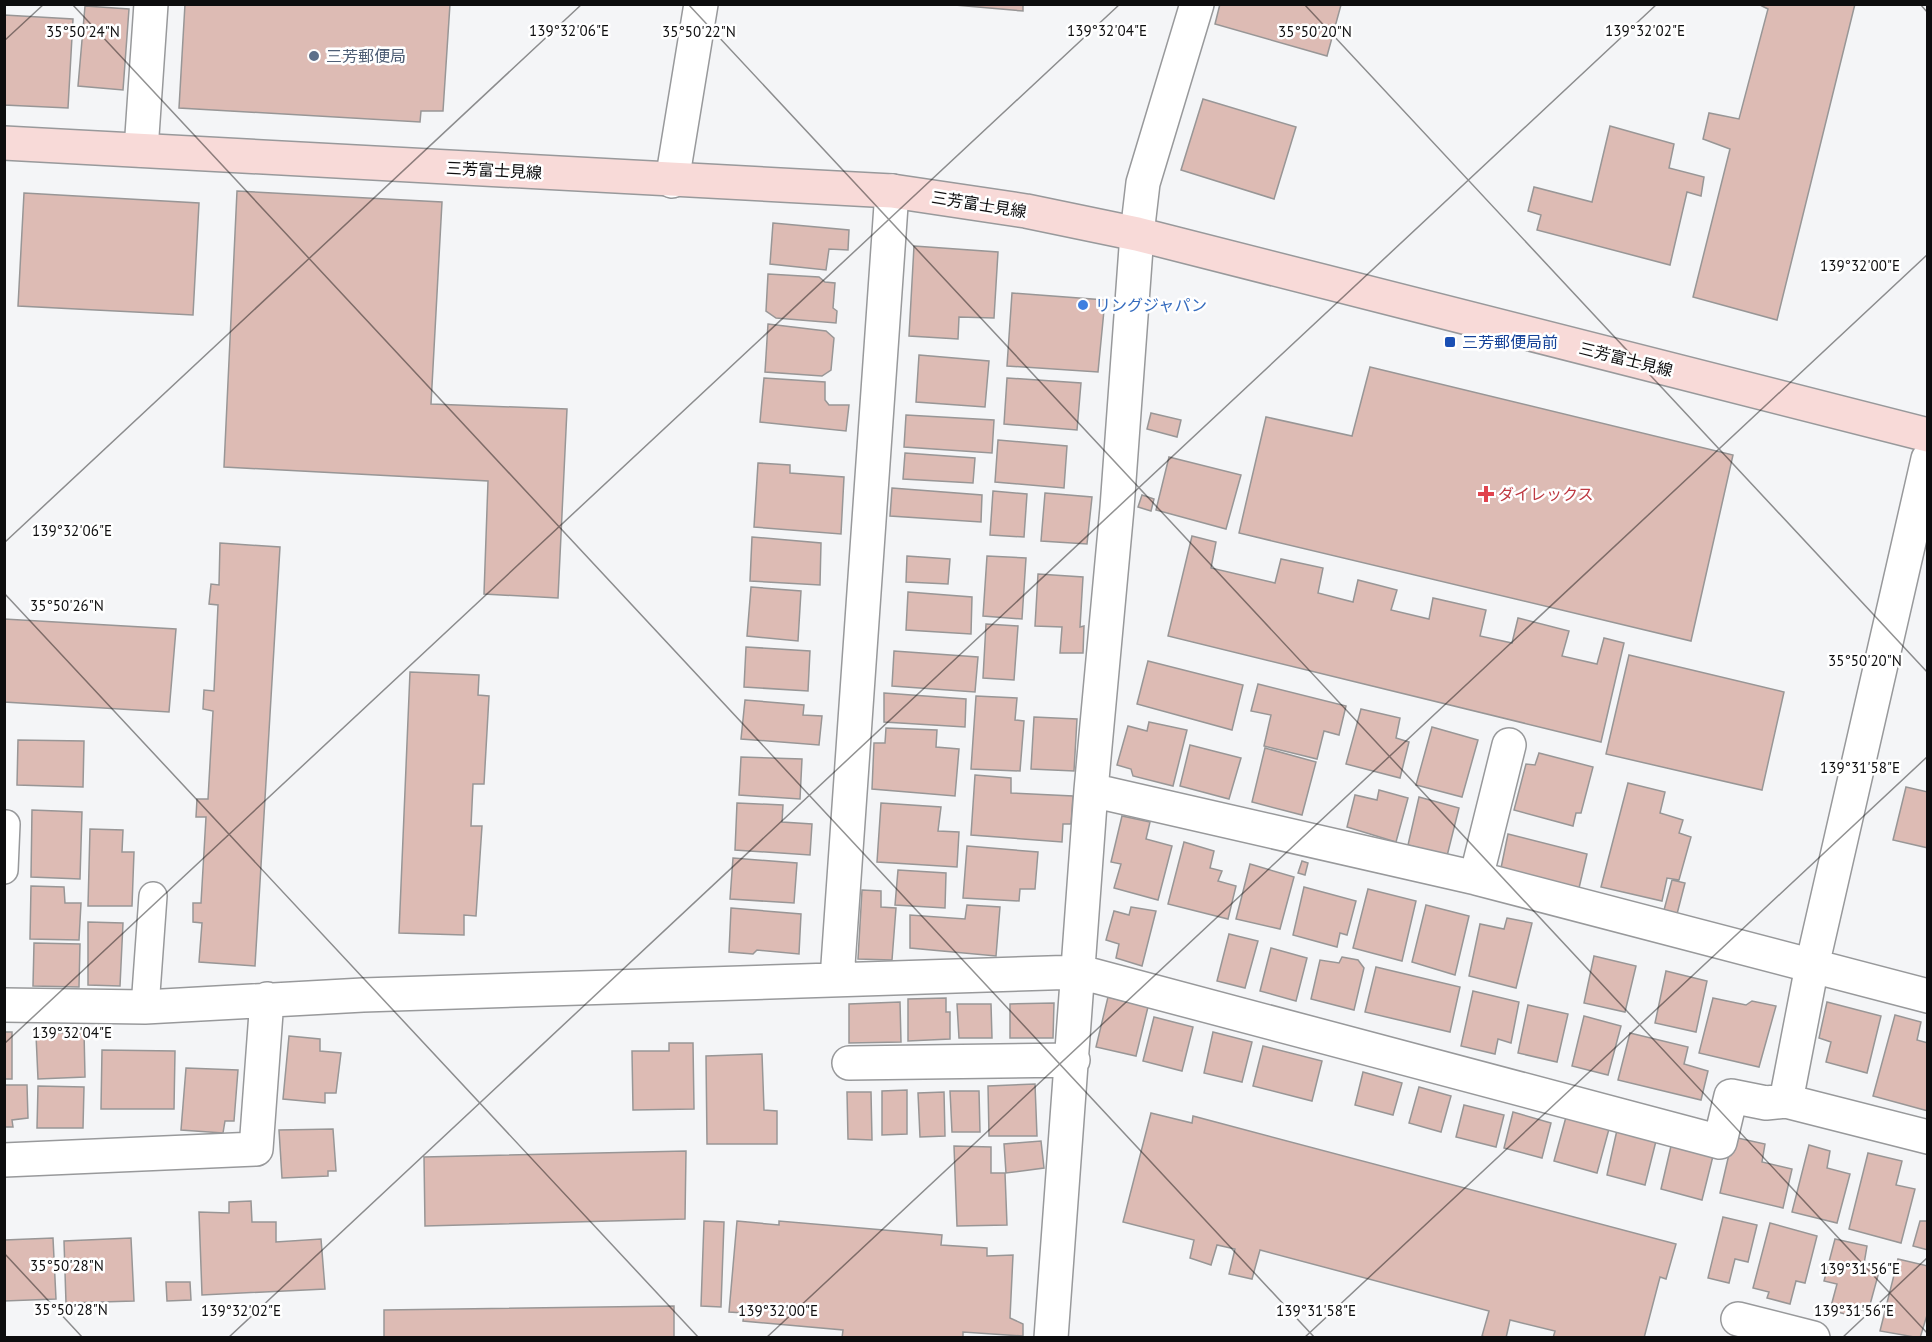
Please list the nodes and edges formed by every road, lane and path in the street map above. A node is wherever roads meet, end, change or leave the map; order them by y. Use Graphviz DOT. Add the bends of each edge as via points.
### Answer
graph roads {
  1 [pos="151,4"];
  2 [pos="701,4"];
  3 [pos="1197,4"];
  4 [pos="4,143"];
  5 [pos="141,150"];
  6 [pos="672,181"];
  7 [pos="892,191"];
  8 [pos="1137,234"];
  9 [pos="1928,435"];
  10 [pos="1928,459"];
  11 [pos="1509,745"];
  12 [pos="1091,790"];
  13 [pos="6,824"];
  14 [pos="4,870"];
  15 [pos="1476,878"];
  16 [pos="153,896"];
  17 [pos="1812,966"];
  18 [pos="1080,972"];
  19 [pos="837,979"];
  20 [pos="1928,996"];
  21 [pos="267,999"];
  22 [pos="4,1005"];
  23 [pos="145,1007"];
  24 [pos="1073,1060"];
  25 [pos="849,1063"];
  26 [pos="1786,1101"];
  27 [pos="1928,1137"];
  28 [pos="4,1160"];
  29 [pos="1738,1319"];
  30 [pos="1051,1338"];
  31 [pos="1813,1338"];
  1 -- 5 [label="street"];
  2 -- 6 [label="street"];
  3 -- 8 [label="street" via="1143,183"];
  4 -- 5 [label="main road, 三芳富士見線"];
  5 -- 6 [label="main road, 三芳富士見線"];
  6 -- 7 [label="main road, 三芳富士見線"];
  7 -- 8 [label="main road, 三芳富士見線" via="1026,211"];
  7 -- 19 [label="street"];
  8 -- 9 [label="main road, 三芳富士見線"];
  8 -- 12 [label="street"];
  10 -- 17 [label="street"];
  11 -- 15 [label="street"];
  12 -- 15 [label="street"];
  12 -- 18 [label="street"];
  13 -- 14 [label="lane"];
  15 -- 17 [label="street"];
  16 -- 23 [label="lane"];
  17 -- 20 [label="street"];
  17 -- 26 [label="street"];
  18 -- 19 [label="street"];
  18 -- 24 [label="street"];
  18 -- 26 [label="street" via="1720,1142 1731,1096 1766,1103"];
  19 -- 21 [label="street"];
  21 -- 23 [label="street"];
  21 -- 28 [label="street" via="256,1149"];
  22 -- 23 [label="street"];
  24 -- 25 [label="street"];
  24 -- 30 [label="street"];
  26 -- 27 [label="street"];
  29 -- 31 [label="street"];
}
